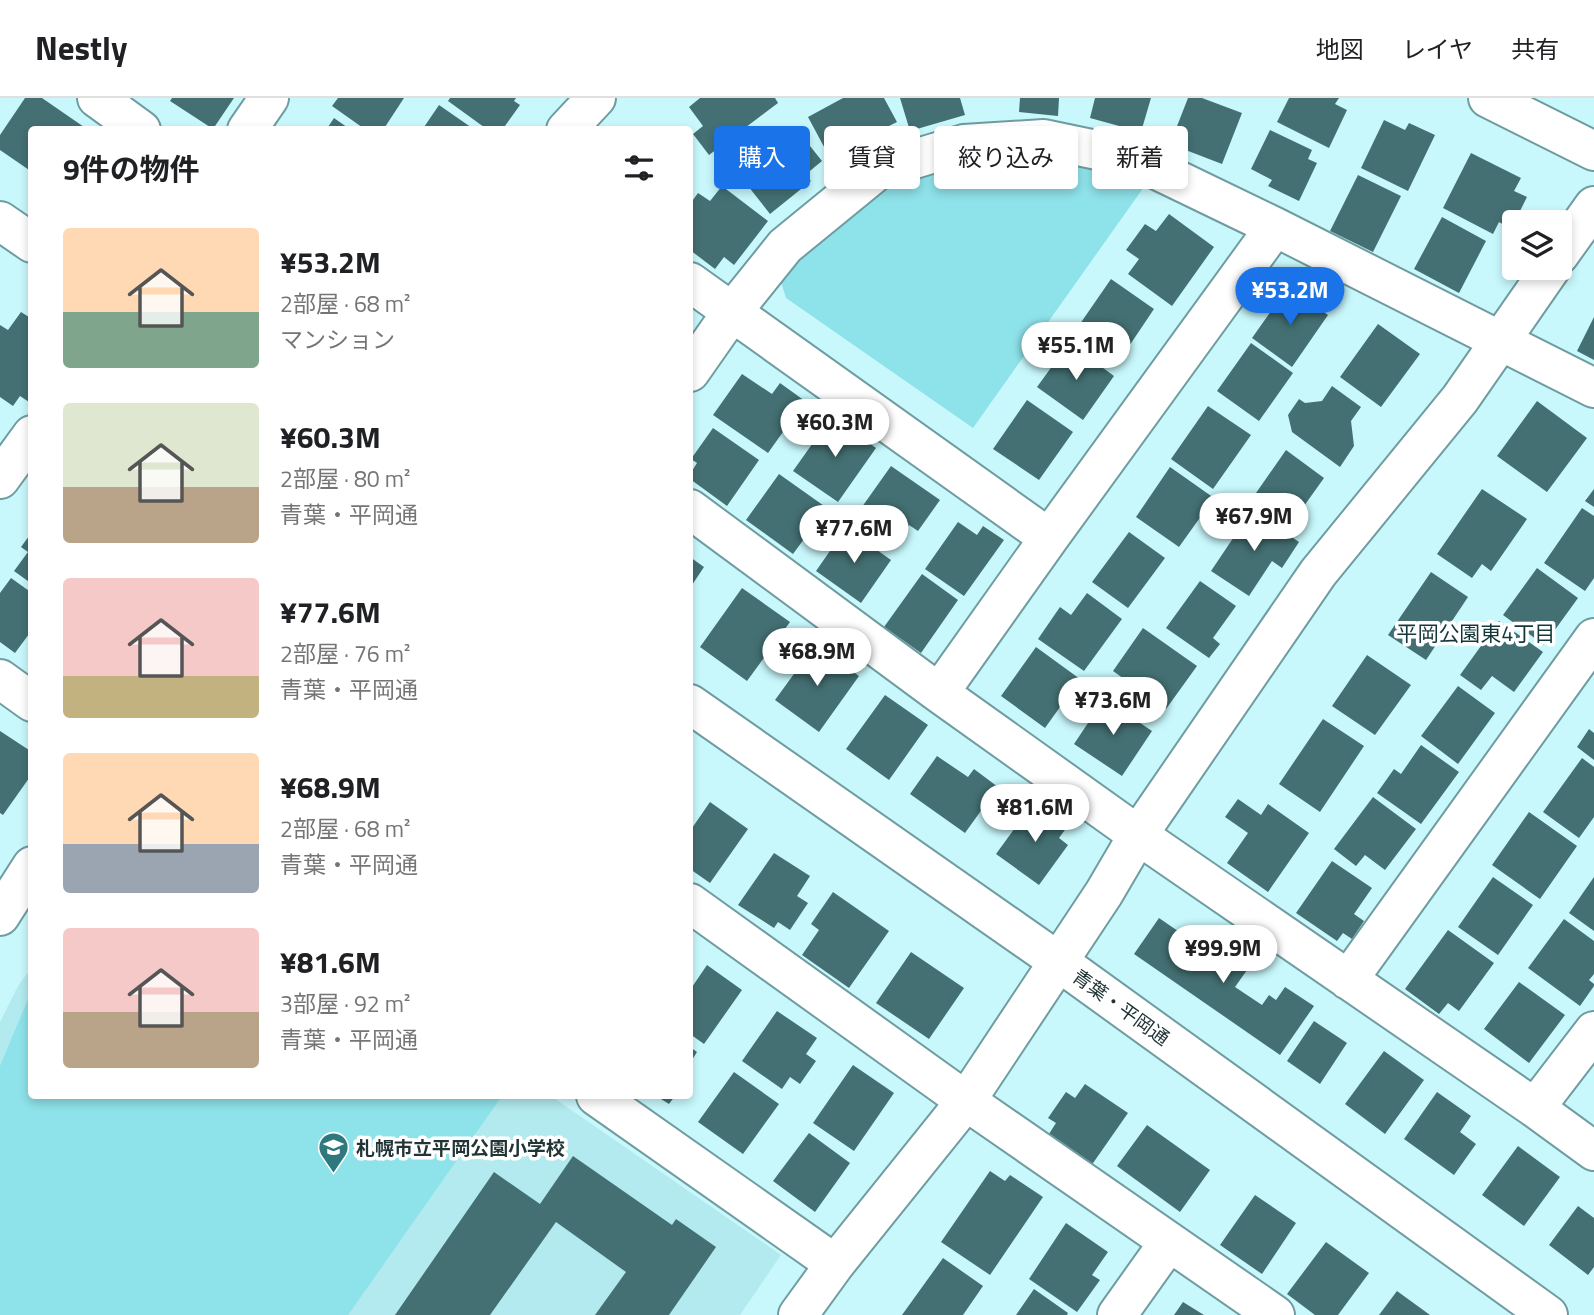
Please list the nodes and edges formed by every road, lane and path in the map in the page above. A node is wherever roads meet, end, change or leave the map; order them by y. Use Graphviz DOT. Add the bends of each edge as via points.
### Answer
graph roads {
  1 [pos="97,98"];
  2 [pos="270,98"];
  3 [pos="596,98"];
  4 [pos="1489,98"];
  5 [pos="136,126"];
  6 [pos="250,126"];
  7 [pos="570,126"];
  8 [pos="1594,150"];
  9 [pos="1594,206"];
  10 [pos="0,221"];
  11 [pos="1275,227"];
  12 [pos="1572,237"];
  13 [pos="28,240"];
  14 [pos="1542,280"];
  15 [pos="693,284"];
  16 [pos="732,312"];
  17 [pos="1499,341"];
  18 [pos="693,368"];
  19 [pos="1594,388"];
  20 [pos="18,438"];
  21 [pos="0,479"];
  22 [pos="693,511"];
  23 [pos="1049,538"];
  24 [pos="1594,638"];
  25 [pos="0,679"];
  26 [pos="939,694"];
  27 [pos="28,699"];
  28 [pos="693,706"];
  29 [pos="1138,835"];
  30 [pos="28,872"];
  31 [pos="693,905"];
  32 [pos="0,916"];
  33 [pos="1059,962"];
  34 [pos="1348,980"];
  35 [pos="1594,1031"];
  36 [pos="600,1099"];
  37 [pos="966,1101"];
  38 [pos="1535,1108"];
  39 [pos="1594,1151"];
  40 [pos="1169,1242"];
  41 [pos="835,1264"];
  42 [pos="797,1315"];
  43 [pos="1117,1315"];
  44 [pos="1275,1315"];
  45 [pos="1548,1315"];
  1 -- 5 [label="street"];
  2 -- 6 [label="street"];
  3 -- 7 [label="street"];
  4 -- 8 [label="street"];
  9 -- 12 [label="street"];
  10 -- 13 [label="street"];
  11 -- 16 [label="street" via="1130,157 1044,139 964,144 878,170 785,246"];
  11 -- 17 [label="street"];
  11 -- 23 [label="street"];
  14 -- 17 [label="street"];
  15 -- 16 [label="street"];
  16 -- 18 [label="street"];
  16 -- 23 [label="street"];
  17 -- 19 [label="street"];
  17 -- 29 [label="street" via="1460,399 1318,573"];
  20 -- 21 [label="street"];
  22 -- 26 [label="street"];
  23 -- 26 [label="street"];
  24 -- 34 [label="street"];
  25 -- 27 [label="street"];
  26 -- 29 [label="street"];
  28 -- 33 [label="street, 青葉・平岡通"];
  29 -- 33 [label="street"];
  29 -- 34 [label="street"];
  30 -- 32 [label="street"];
  31 -- 37 [label="street"];
  33 -- 37 [label="street"];
  33 -- 45 [label="street, 青葉・平岡通"];
  34 -- 38 [label="street"];
  35 -- 38 [label="street"];
  36 -- 41 [label="street"];
  37 -- 40 [label="street"];
  37 -- 41 [label="street"];
  38 -- 39 [label="street"];
  40 -- 43 [label="street"];
  40 -- 44 [label="street"];
  41 -- 42 [label="street"];
}
